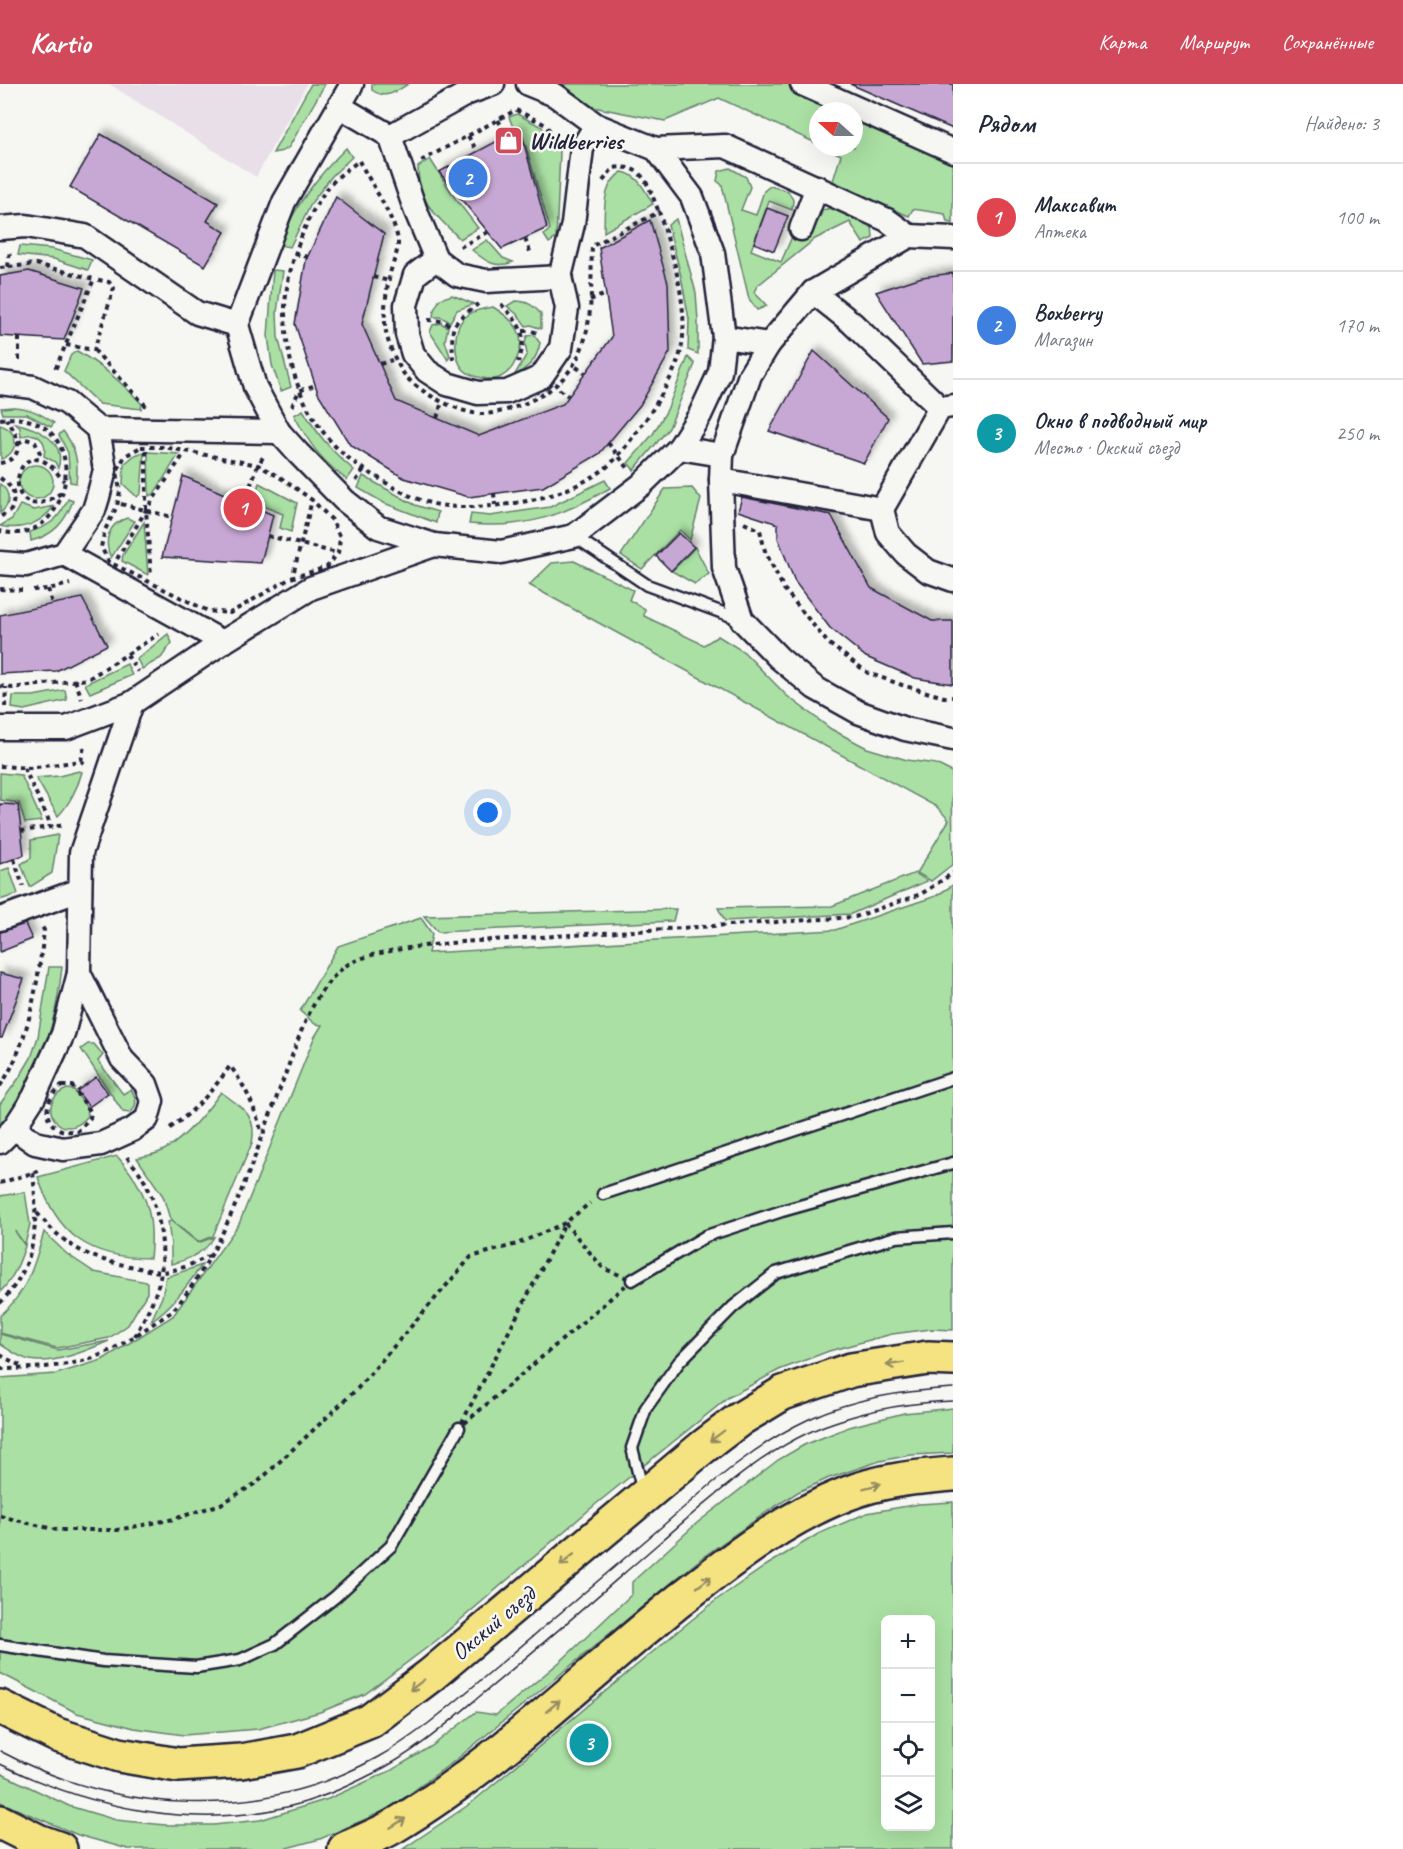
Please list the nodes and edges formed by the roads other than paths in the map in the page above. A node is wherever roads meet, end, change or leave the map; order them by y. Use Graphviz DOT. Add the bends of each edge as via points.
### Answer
graph roads {
  1 [pos="352,84"];
  2 [pos="493,84"];
  3 [pos="528,84"];
  4 [pos="802,84"];
  5 [pos="339,106"];
  6 [pos="596,125"];
  7 [pos="390,136"];
  8 [pos="656,149"];
  9 [pos="953,151"];
  10 [pos="817,187"];
  11 [pos="0,228"];
  12 [pos="801,229"];
  13 [pos="909,236"];
  14 [pos="953,238"];
  15 [pos="436,259"];
  16 [pos="560,277"];
  17 [pos="813,292"];
  18 [pos="237,326"];
  19 [pos="724,337"];
  20 [pos="770,344"];
  21 [pos="0,383"];
  22 [pos="946,407"];
  23 [pos="98,429"];
  24 [pos="279,432"];
  25 [pos="679,448"];
  26 [pos="722,455"];
  27 [pos="721,480"];
  28 [pos="882,509"];
  29 [pos="574,536"];
  30 [pos="434,545"];
  31 [pos="64,554"];
  32 [pos="0,563"];
  33 [pos="953,580"];
  34 [pos="742,620"];
  35 [pos="223,642"];
  36 [pos="132,704"];
  37 [pos="0,728"];
  38 [pos="953,739"];
  39 [pos="80,890"];
  40 [pos="0,919"];
  41 [pos="79,973"];
  42 [pos="953,1078"];
  43 [pos="7,1135"];
  44 [pos="953,1163"];
  45 [pos="603,1194"];
  46 [pos="953,1233"];
  47 [pos="632,1280"];
  48 [pos="953,1359"];
  49 [pos="459,1428"];
  50 [pos="953,1474"];
  51 [pos="644,1495"];
  52 [pos="0,1645"];
  53 [pos="0,1707"];
  54 [pos="0,1822"];
  55 [pos="60,1849"];
  56 [pos="345,1849"];
  1 -- 5 [label="street"];
  2 -- 7 [label="street" via="468,93"];
  3 -- 6 [label="street" via="555,95"];
  4 -- 9 [label="street"];
  5 -- 7 [label="street"];
  5 -- 18 [label="street" via="284,202"];
  6 -- 8 [label="street"];
  6 -- 16 [label="street" via="582,148 573,224"];
  7 -- 15 [label="street"];
  8 -- 10 [label="street" via="725,146"];
  8 -- 19 [label="street" via="692,197 712,253"];
  10 -- 12 [label="street"];
  10 -- 13 [label="street" via="887,220"];
  11 -- 18 [label="street" via="26,226 86,236 197,313"];
  13 -- 14 [label="street"];
  13 -- 17 [label="street"];
  15 -- 16 [label="street" via="457,275 486,281"];
  15 -- 16 [label="street" via="415,275 406,305 407,334 413,354 447,384 478,393 507,392 541,377 561,348 567,308"];
  17 -- 20 [label="street"];
  17 -- 22 [label="street"];
  18 -- 24 [label="street" via="255,387"];
  19 -- 20 [label="street"];
  19 -- 25 [label="street" via="720,372"];
  20 -- 26 [label="street" via="750,375"];
  21 -- 23 [label="street" via="33,387 67,403"];
  22 -- 28 [label="street"];
  23 -- 24 [label="street"];
  23 -- 31 [label="street" via="105,470 94,510"];
  24 -- 30 [label="street" via="344,500 378,527"];
  25 -- 26 [label="street"];
  25 -- 29 [label="street" via="641,485"];
  26 -- 27 [label="street"];
  27 -- 28 [label="street"];
  27 -- 34 [label="street" via="724,568"];
  28 -- 33 [label="street" via="888,533 906,554 928,571"];
  29 -- 30 [label="street" via="501,552"];
  29 -- 34 [label="lane" via="647,585"];
  30 -- 35 [label="street" via="311,588"];
  31 -- 32 [label="street" via="26,565"];
  31 -- 35 [label="street"];
  34 -- 38 [label="street" via="815,688 858,712 905,729"];
  35 -- 36 [label="street"];
  36 -- 37 [label="street" via="66,728"];
  36 -- 39 [label="street" via="81,853"];
  39 -- 40 [label="street"];
  39 -- 41 [label="street"];
  41 -- 43 [label="street" via="63,1034 34,1097"];
  41 -- 43 [label="street" via="122,1059 146,1084 152,1101 147,1119 101,1144 63,1149"];
  42 -- 45 [label="lane"];
  44 -- 47 [label="lane" via="705,1236"];
  46 -- 51 [label="lane" via="896,1237 776,1273 733,1307 679,1362 646,1408 632,1448"];
  48 -- 51 [label="main road, Окский съезд, one-way" via="851,1370 783,1393 740,1419"];
  49 -- 52 [label="lane" via="391,1546 275,1644 240,1660 196,1667 103,1661"];
  56 -- 50 [label="main road, one-way" via="393,1827 450,1789 667,1610 764,1537 847,1493 911,1477"];
  51 -- 53 [label="main road, Окский съезд, one-way" via="431,1675 370,1721 297,1751 242,1761 178,1765 119,1755 57,1735"];
  54 -- 55 [label="main road"];
}
